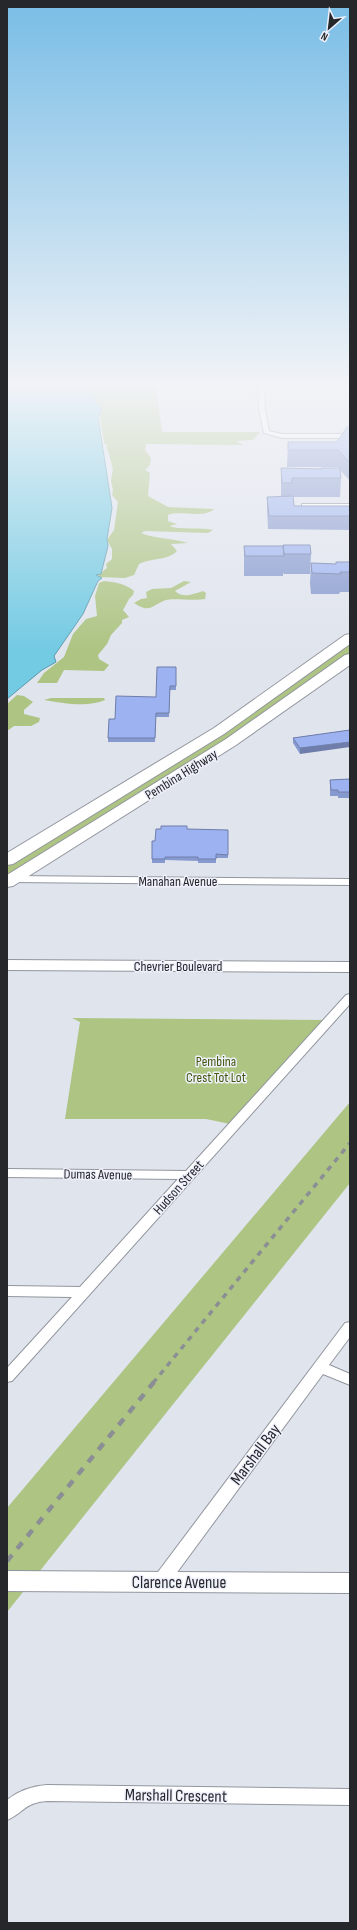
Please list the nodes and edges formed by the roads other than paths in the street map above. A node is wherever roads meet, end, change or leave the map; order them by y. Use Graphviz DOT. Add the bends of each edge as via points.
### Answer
graph roads {
  1 [pos="300,506"];
  2 [pos="350,506"];
  3 [pos="350,638"];
  4 [pos="350,658"];
  5 [pos="96,806"];
  6 [pos="115,815"];
  7 [pos="7,860"];
  8 [pos="9,880"];
  9 [pos="350,882"];
  10 [pos="7,965"];
  11 [pos="350,967"];
  12 [pos="350,998"];
  13 [pos="7,1173"];
  14 [pos="190,1175"];
  15 [pos="7,1291"];
  16 [pos="84,1292"];
  17 [pos="350,1327"];
  18 [pos="320,1367"];
  19 [pos="7,1377"];
  20 [pos="350,1380"];
  21 [pos="161,1581"];
  22 [pos="7,1582"];
  23 [pos="350,1583"];
  24 [pos="350,1797"];
  25 [pos="7,1812"];
  1 -- 2 [label="street"];
  3 -- 5 [label="main road, Pembina Highway" via="219,730"];
  4 -- 6 [label="main road, Pembina Highway" via="232,742"];
  5 -- 6 [label="main road"];
  5 -- 7 [label="main road, Pembina Highway"];
  6 -- 8 [label="main road, Pembina Highway"];
  8 -- 9 [label="street, Manahan Avenue"];
  10 -- 11 [label="street, Chevrier Boulevard"];
  12 -- 14 [label="street, Hudson Street"];
  13 -- 14 [label="street, Dumas Avenue"];
  14 -- 16 [label="street, Hudson Street"];
  15 -- 16 [label="street"];
  16 -- 19 [label="street, Hudson Street"];
  17 -- 18 [label="street, Marshall Bay"];
  18 -- 20 [label="street"];
  18 -- 21 [label="street, Marshall Bay"];
  21 -- 22 [label="street, Clarence Avenue"];
  21 -- 23 [label="street, Clarence Avenue"];
  24 -- 25 [label="street, Marshall Crescent" via="47,1793 19,1800"];
}
